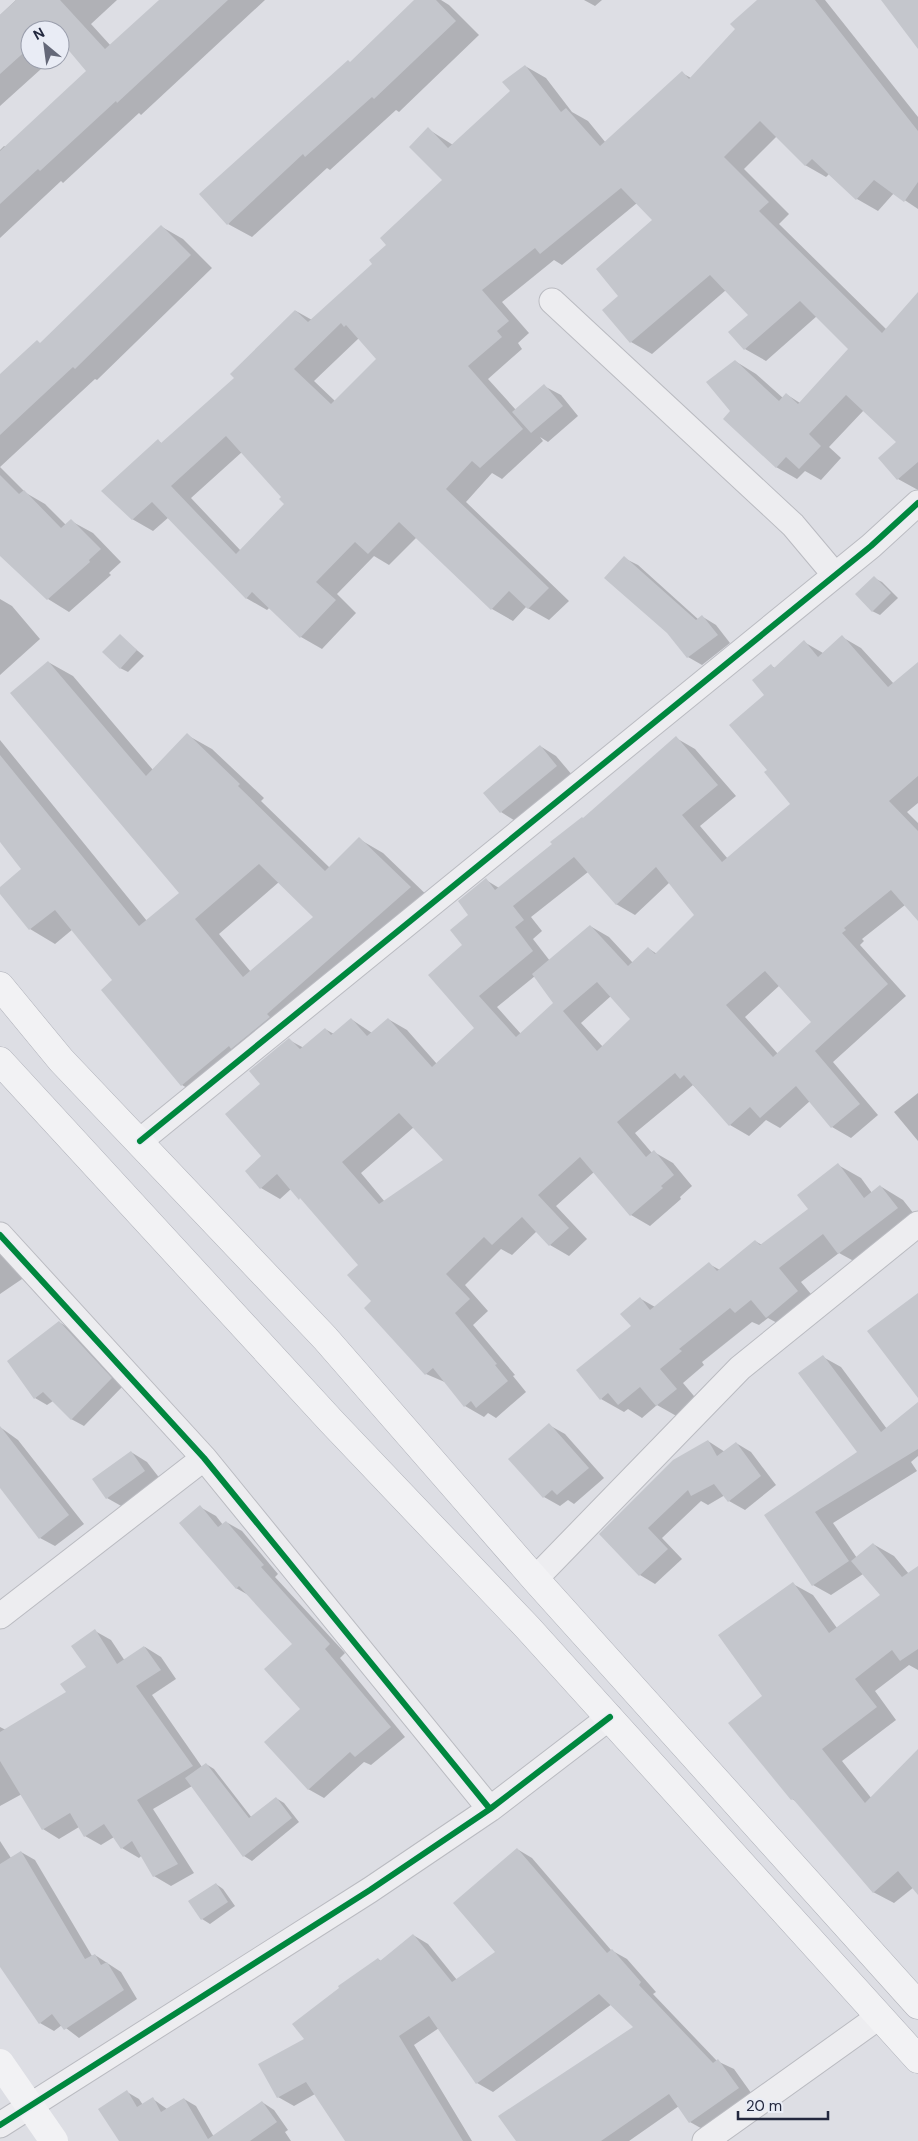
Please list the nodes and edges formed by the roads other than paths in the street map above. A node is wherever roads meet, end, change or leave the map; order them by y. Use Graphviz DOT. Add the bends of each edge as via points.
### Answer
graph roads {
  1 [pos="552,302"];
  2 [pos="918,502"];
  3 [pos="835,575"];
  4 [pos="0,986"];
  5 [pos="0,1061"];
  6 [pos="140,1141"];
  7 [pos="918,1224"];
  8 [pos="0,1235"];
  9 [pos="204,1458"];
  10 [pos="535,1579"];
  11 [pos="0,1616"];
  12 [pos="610,1717"];
  13 [pos="490,1809"];
  14 [pos="918,2005"];
  15 [pos="880,2016"];
  16 [pos="918,2059"];
  17 [pos="0,2063"];
  18 [pos="30,2104"];
  19 [pos="0,2125"];
  20 [pos="54,2141"];
  21 [pos="705,2141"];
  1 -- 3 [label="street" via="793,525"];
  2 -- 3 [label="street"];
  3 -- 6 [label="street"];
  4 -- 6 [label="main road" via="61,1060"];
  5 -- 12 [label="main road" via="331,1422"];
  6 -- 10 [label="main road" via="325,1338"];
  7 -- 10 [label="street" via="740,1368"];
  8 -- 9 [label="street"];
  9 -- 11 [label="street"];
  9 -- 13 [label="street"];
  10 -- 14 [label="main road"];
  12 -- 13 [label="street"];
  12 -- 15 [label="main road"];
  13 -- 18 [label="street" via="370,1890"];
  15 -- 16 [label="main road"];
  15 -- 21 [label="street"];
  17 -- 18 [label="main road"];
  18 -- 19 [label="street"];
  18 -- 20 [label="main road"];
}
